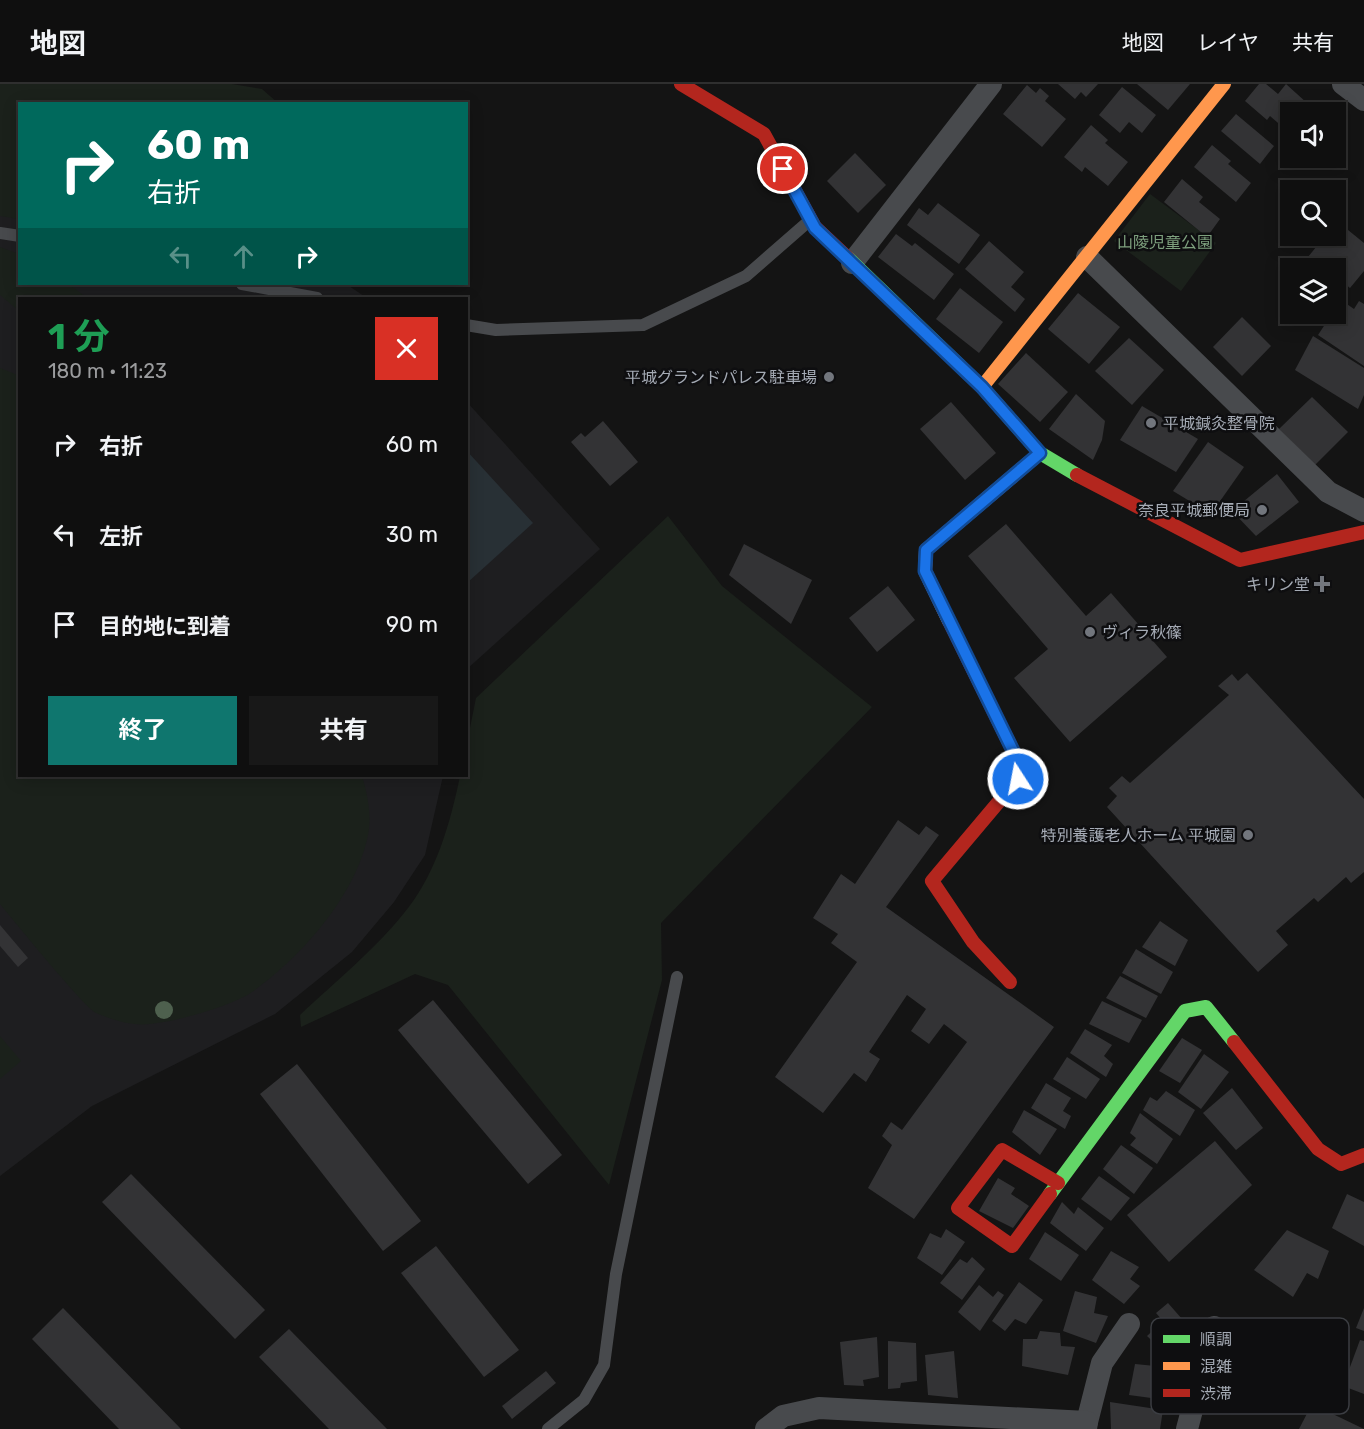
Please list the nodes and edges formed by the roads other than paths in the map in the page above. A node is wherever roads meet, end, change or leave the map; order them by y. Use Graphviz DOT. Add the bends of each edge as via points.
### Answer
graph roads {
  1 [pos="681,84"];
  2 [pos="990,84"];
  3 [pos="1224,84"];
  4 [pos="1342,84"];
  5 [pos="1364,100"];
  6 [pos="810,220"];
  7 [pos="0,233"];
  8 [pos="18,236"];
  9 [pos="1086,257"];
  10 [pos="852,262"];
  11 [pos="247,285"];
  12 [pos="312,297"];
  13 [pos="468,325"];
  14 [pos="982,387"];
  15 [pos="1040,453"];
  16 [pos="1364,511"];
  17 [pos="1364,532"];
  18 [pos="677,977"];
  19 [pos="1010,982"];
  20 [pos="1364,1155"];
  21 [pos="1058,1183"];
  22 [pos="1128,1324"];
  23 [pos="1191,1414"];
  24 [pos="1009,1423"];
  25 [pos="1086,1426"];
  26 [pos="548,1429"];
  27 [pos="766,1429"];
  28 [pos="1187,1429"];
  1 -- 6 [label="street" via="764,134"];
  2 -- 10 [label="street"];
  3 -- 9 [label="street"];
  4 -- 5 [label="street"];
  6 -- 10 [label="street"];
  6 -- 13 [label="lane" via="746,276 643,325 496,330"];
  7 -- 8 [label="lane"];
  9 -- 14 [label="street"];
  9 -- 16 [label="street" via="1328,492"];
  10 -- 14 [label="street"];
  11 -- 12 [label="lane"];
  14 -- 15 [label="street"];
  15 -- 17 [label="street" via="1240,560"];
  15 -- 19 [label="street" via="926,550 925,571 1020,765 1018,779 932,881 973,942"];
  18 -- 26 [label="lane" via="616,1274 604,1365 584,1401"];
  20 -- 21 [label="street" via="1341,1164 1318,1149 1206,1007 1185,1011"];
  21 -- 21 [label="street" via="1012,1246 958,1208 1002,1150"];
  22 -- 25 [label="street" via="1102,1362"];
  23 -- 28 [label="street"];
  24 -- 25 [label="street"];
  24 -- 27 [label="street" via="819,1408 783,1416"];
}
